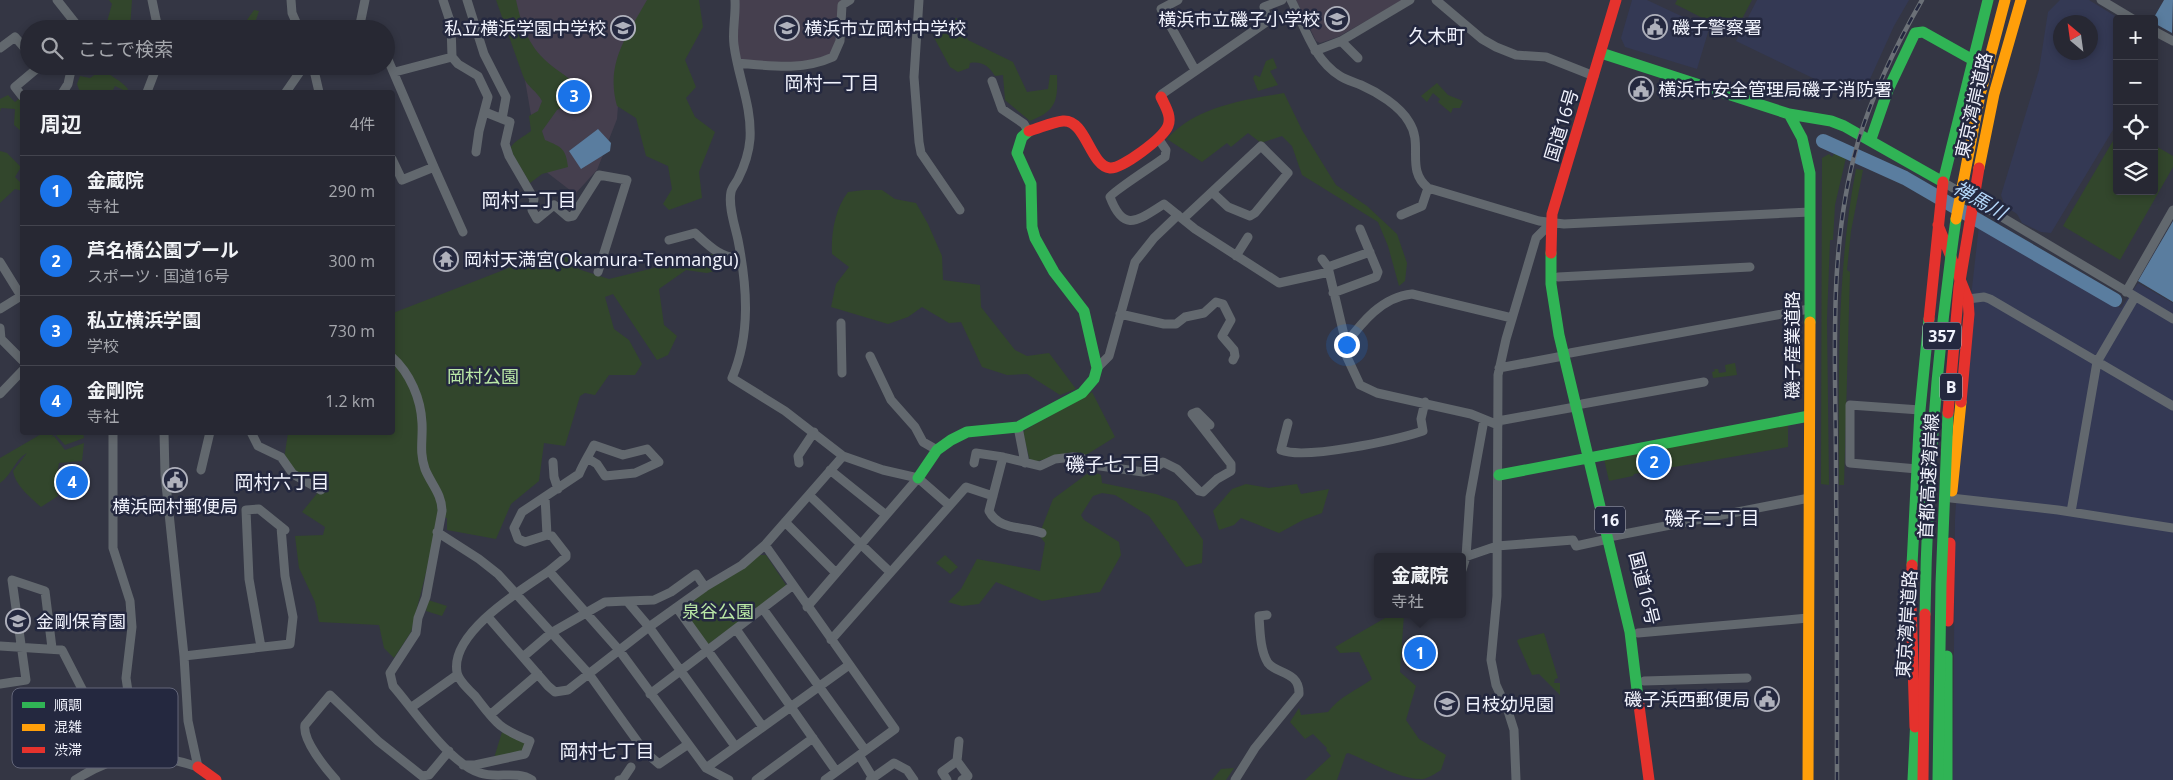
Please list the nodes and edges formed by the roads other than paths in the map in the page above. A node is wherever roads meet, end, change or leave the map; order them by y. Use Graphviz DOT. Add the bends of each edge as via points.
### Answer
graph roads {
  1 [pos="57,0"];
  2 [pos="152,0"];
  3 [pos="291,0"];
  4 [pos="365,0"];
  5 [pos="443,0"];
  6 [pos="467,0"];
  7 [pos="736,0"];
  8 [pos="850,0"];
  9 [pos="919,0"];
  10 [pos="1178,0"];
  11 [pos="1282,0"];
  12 [pos="1291,0"];
  13 [pos="1410,0"];
  14 [pos="1436,0"];
  15 [pos="1616,0"];
  16 [pos="1988,0"];
  17 [pos="2007,0"];
  18 [pos="2019,0"];
  19 [pos="2100,0"];
  20 [pos="2126,15"];
  21 [pos="73,20"];
  22 [pos="156,20"];
  23 [pos="295,20"];
  24 [pos="361,20"];
  25 [pos="2158,33"];
  26 [pos="1341,40"];
  27 [pos="2173,42"];
  28 [pos="20,43"];
  29 [pos="0,48"];
  30 [pos="1315,51"];
  31 [pos="1601,53"];
  32 [pos="452,57"];
  33 [pos="1358,58"];
  34 [pos="1973,60"];
  35 [pos="738,63"];
  36 [pos="1195,70"];
  37 [pos="395,72"];
  38 [pos="29,75"];
  39 [pos="70,75"];
  40 [pos="154,75"];
  41 [pos="298,75"];
  42 [pos="315,75"];
  43 [pos="1594,76"];
  44 [pos="992,82"];
  45 [pos="64,90"];
  46 [pos="148,90"];
  47 [pos="287,90"];
  48 [pos="319,90"];
  49 [pos="20,93"];
  50 [pos="1161,97"];
  51 [pos="484,112"];
  52 [pos="1789,114"];
  53 [pos="502,119"];
  54 [pos="1028,131"];
  55 [pos="1852,131"];
  56 [pos="1158,138"];
  57 [pos="1871,139"];
  58 [pos="476,152"];
  59 [pos="1890,152"];
  60 [pos="395,165"];
  61 [pos="434,167"];
  62 [pos="1943,182"];
  63 [pos="1428,188"];
  64 [pos="1212,192"];
  65 [pos="960,210"];
  66 [pos="2173,210"];
  67 [pos="1810,212"];
  68 [pos="1400,215"];
  69 [pos="1181,217"];
  70 [pos="1551,223"];
  71 [pos="1938,226"];
  72 [pos="1360,229"];
  73 [pos="463,232"];
  74 [pos="1248,237"];
  75 [pos="669,240"];
  76 [pos="1370,252"];
  77 [pos="1236,256"];
  78 [pos="741,257"];
  79 [pos="1322,259"];
  80 [pos="1552,261"];
  81 [pos="0,262"];
  82 [pos="1750,267"];
  83 [pos="1329,270"];
  84 [pos="598,272"];
  85 [pos="1558,277"];
  86 [pos="2126,292"];
  87 [pos="1333,293"];
  88 [pos="20,294"];
  89 [pos="20,297"];
  90 [pos="2135,297"];
  91 [pos="1968,299"];
  92 [pos="0,309"];
  93 [pos="1809,309"];
  94 [pos="1120,314"];
  95 [pos="1512,318"];
  96 [pos="2173,319"];
  97 [pos="841,323"];
  98 [pos="0,328"];
  99 [pos="1345,345"];
  100 [pos="1567,354"];
  101 [pos="870,356"];
  102 [pos="20,358"];
  103 [pos="1964,359"];
  104 [pos="1233,360"];
  105 [pos="1925,360"];
  106 [pos="395,361"];
  107 [pos="2097,362"];
  108 [pos="1097,368"];
  109 [pos="1499,368"];
  110 [pos="20,373"];
  111 [pos="842,373"];
  112 [pos="1704,382"];
  113 [pos="0,394"];
  114 [pos="1425,402"];
  115 [pos="1579,406"];
  116 [pos="2173,406"];
  117 [pos="1920,410"];
  118 [pos="1809,416"];
  119 [pos="1484,420"];
  120 [pos="1288,423"];
  121 [pos="1498,423"];
  122 [pos="1210,425"];
  123 [pos="1018,427"];
  124 [pos="814,432"];
  125 [pos="113,435"];
  126 [pos="164,435"];
  127 [pos="209,435"];
  128 [pos="252,435"];
  129 [pos="937,450"];
  130 [pos="843,456"];
  131 [pos="1003,457"];
  132 [pos="1592,457"];
  133 [pos="587,458"];
  134 [pos="553,462"];
  135 [pos="799,463"];
  136 [pos="974,463"];
  137 [pos="1025,463"];
  138 [pos="1916,469"];
  139 [pos="201,470"];
  140 [pos="830,470"];
  141 [pos="1499,475"];
  142 [pos="918,478"];
  143 [pos="558,489"];
  144 [pos="320,490"];
  145 [pos="809,495"];
  146 [pos="993,496"];
  147 [pos="545,497"];
  148 [pos="1809,498"];
  149 [pos="1951,498"];
  150 [pos="949,505"];
  151 [pos="2071,512"];
  152 [pos="886,515"];
  153 [pos="785,522"];
  154 [pos="2173,528"];
  155 [pos="437,532"];
  156 [pos="1042,533"];
  157 [pos="547,535"];
  158 [pos="1611,537"];
  159 [pos="764,545"];
  160 [pos="860,545"];
  161 [pos="1497,546"];
  162 [pos="1464,553"];
  163 [pos="1466,557"];
  164 [pos="549,570"];
  165 [pos="890,572"];
  166 [pos="836,573"];
  167 [pos="792,586"];
  168 [pos="705,587"];
  169 [pos="515,594"];
  170 [pos="626,601"];
  171 [pos="806,607"];
  172 [pos="677,608"];
  173 [pos="763,609"];
  174 [pos="586,614"];
  175 [pos="1267,615"];
  176 [pos="488,617"];
  177 [pos="1808,618"];
  178 [pos="649,627"];
  179 [pos="736,629"];
  180 [pos="551,632"];
  181 [pos="1638,634"];
  182 [pos="831,640"];
  183 [pos="0,646"];
  184 [pos="21,646"];
  185 [pos="261,647"];
  186 [pos="52,648"];
  187 [pos="619,650"];
  188 [pos="708,650"];
  189 [pos="184,656"];
  190 [pos="523,657"];
  191 [pos="849,665"];
  192 [pos="680,671"];
  193 [pos="538,674"];
  194 [pos="589,674"];
  195 [pos="457,675"];
  196 [pos="1747,678"];
  197 [pos="1644,681"];
  198 [pos="0,684"];
  199 [pos="819,686"];
  200 [pos="82,688"];
  201 [pos="128,688"];
  202 [pos="650,694"];
  203 [pos="412,707"];
  204 [pos="791,707"];
  205 [pos="490,715"];
  206 [pos="1948,725"];
  207 [pos="763,727"];
  208 [pos="1915,727"];
  209 [pos="813,738"];
  210 [pos="959,741"];
  211 [pos="687,745"];
  212 [pos="736,746"];
  213 [pos="449,751"];
  214 [pos="862,752"];
  215 [pos="178,761"];
  216 [pos="957,761"];
  217 [pos="463,765"];
  218 [pos="631,766"];
  219 [pos="198,767"];
  220 [pos="93,768"];
  221 [pos="706,768"];
  222 [pos="836,771"];
  223 [pos="872,779"];
  224 [pos="74,780"];
  225 [pos="216,780"];
  226 [pos="336,780"];
  227 [pos="532,780"];
  228 [pos="619,780"];
  229 [pos="729,780"];
  230 [pos="756,780"];
  231 [pos="825,780"];
  232 [pos="914,780"];
  233 [pos="948,780"];
  234 [pos="962,780"];
  235 [pos="1235,780"];
  236 [pos="1516,780"];
  237 [pos="1649,780"];
  238 [pos="1656,780"];
  239 [pos="1808,780"];
  240 [pos="1913,780"];
  241 [pos="1923,780"];
  242 [pos="1938,780"];
  243 [pos="1947,780"];
  1 -- 21 [label="street"];
  2 -- 22 [label="street"];
  3 -- 23 [label="street"];
  4 -- 24 [label="street"];
  5 -- 32 [label="street" via="451,24"];
  6 -- 53 [label="street" via="484,54 506,97"];
  7 -- 35 [label="street" via="734,46"];
  8 -- 35 [label="street" via="842,5 840,41 833,57 792,67"];
  9 -- 65 [label="street" via="914,77 921,153"];
  10 -- 36 [label="street" via="1161,9"];
  11 -- 36 [label="street" via="1264,8 1265,23"];
  12 -- 30 [label="street"];
  13 -- 26 [label="street"];
  14 -- 43 [label="street" via="1482,40 1496,47 1516,55 1546,57"];
  15 -- 31 [label="main road, 国道16号 / 16"];
  16 -- 34 [label="main road, 東京湾岸道路"];
  17 -- 208 [label="main road, 東京湾岸道路 / 357, bridge" via="1967,166 1944,319"];
  17 -- 241 [label="main road, 首都高速湾岸線 / B, bridge" via="1988,59 1962,179 1939,341 1926,567"];
  18 -- 206 [label="main road, 東京湾岸道路 / 357, bridge" via="1981,139 1968,210 1952,338 1942,458 1939,584"];
  18 -- 242 [label="main road, 首都高速湾岸線 / B, bridge" via="1975,188 1955,340 1947,427"];
  19 -- 20 [label="street"];
  25 -- 27 [label="street"];
  26 -- 30 [label="street"];
  26 -- 33 [label="street"];
  28 -- 29 [label="street" via="15,37"];
  30 -- 63 [label="street" via="1340,76 1362,85 1409,120 1414,131 1416,173 1419,181"];
  31 -- 43 [label="main road, 国道16号 / 16"];
  31 -- 52 [label="main road"];
  32 -- 37 [label="street"];
  32 -- 51 [label="street" via="483,83 488,98"];
  34 -- 57 [label="main road" via="1923,32 1915,33 1888,90"];
  34 -- 62 [label="main road, 東京湾岸道路"];
  35 -- 78 [label="street" via="746,96 750,138 744,164 731,192"];
  36 -- 50 [label="street"];
  37 -- 61 [label="street"];
  38 -- 49 [label="street" via="15,87"];
  39 -- 45 [label="street"];
  40 -- 46 [label="street"];
  41 -- 47 [label="street"];
  42 -- 48 [label="street"];
  43 -- 70 [label="main road, 国道16号 / 16"];
  44 -- 54 [label="street" via="1002,108 1024,124"];
  50 -- 56 [label="main road" via="1170,120"];
  51 -- 53 [label="street"];
  51 -- 58 [label="street"];
  52 -- 55 [label="main road" via="1831,121"];
  52 -- 67 [label="main road, 磯子産業道路" via="1808,153"];
  53 -- 84 [label="street" via="510,122 505,144 534,199 532,210 537,220 554,205 568,217 573,216 599,176 627,180"];
  54 -- 56 [label="main road" via="1069,122 1076,126 1102,165 1110,168 1122,166"];
  54 -- 108 [label="main road" via="1022,137 1017,152 1031,184 1035,238 1054,272 1084,310"];
  55 -- 57 [label="main road"];
  55 -- 59 [label="main road"];
  56 -- 69 [label="street" via="1166,150 1165,157 1137,179 1112,192 1110,197 1115,211 1127,222 1138,220 1164,204"];
  57 -- 59 [label="main road"];
  59 -- 62 [label="main road"];
  60 -- 61 [label="street" via="402,180"];
  61 -- 73 [label="street"];
  62 -- 71 [label="main road, 東京湾岸道路 / 357"];
  62 -- 86 [label="street"];
  63 -- 68 [label="street" via="1422,206"];
  63 -- 70 [label="street"];
  64 -- 64 [label="street" via="1261,146 1288,173 1250,216 1228,207"];
  64 -- 69 [label="street"];
  66 -- 86 [label="street"];
  67 -- 70 [label="street"];
  67 -- 93 [label="main road, 磯子産業道路"];
  69 -- 77 [label="street"];
  69 -- 94 [label="street" via="1154,238 1135,262"];
  70 -- 80 [label="main road, 国道16号 / 16"];
  70 -- 95 [label="street" via="1536,238"];
  71 -- 91 [label="main road, 東京湾岸道路 / 357"];
  71 -- 105 [label="main road, 東京湾岸道路 / 357"];
  72 -- 76 [label="street"];
  74 -- 77 [label="street"];
  75 -- 78 [label="street" via="695,234 715,251"];
  76 -- 83 [label="street"];
  76 -- 87 [label="street" via="1378,272 1376,277"];
  77 -- 83 [label="street" via="1279,283"];
  78 -- 124 [label="street" via="745,334 740,361 732,378"];
  79 -- 83 [label="street"];
  80 -- 85 [label="main road, 国道16号 / 16"];
  80 -- 100 [label="main road, 国道16号 / 16" via="1551,284"];
  81 -- 88 [label="street"];
  82 -- 85 [label="street"];
  83 -- 87 [label="street"];
  85 -- 100 [label="main road, 国道16号 / 16"];
  86 -- 90 [label="street"];
  87 -- 99 [label="street"];
  89 -- 92 [label="street"];
  90 -- 96 [label="street"];
  90 -- 107 [label="street"];
  91 -- 103 [label="main road, 東京湾岸道路 / 357"];
  91 -- 107 [label="street" via="1990,299"];
  93 -- 100 [label="street"];
  93 -- 118 [label="main road, 磯子産業道路"];
  94 -- 104 [label="street" via="1176,324 1185,317 1204,313 1216,302 1223,304 1231,320 1222,336 1234,350 1236,356"];
  94 -- 108 [label="street" via="1109,356"];
  95 -- 99 [label="street" via="1412,294 1404,295 1370,314"];
  95 -- 109 [label="street"];
  97 -- 111 [label="street"];
  98 -- 102 [label="street" via="1,339"];
  99 -- 114 [label="street" via="1346,355 1360,385 1377,393"];
  100 -- 109 [label="street"];
  100 -- 115 [label="main road, 国道16号 / 16"];
  101 -- 129 [label="street" via="891,400 915,427 923,442"];
  103 -- 105 [label="main road, 東京湾岸道路 / 357" via="1954,317 1947,314 1938,319"];
  103 -- 149 [label="main road, 東京湾岸道路 / 357"];
  105 -- 117 [label="main road, 東京湾岸道路 / 357"];
  106 -- 155 [label="street" via="409,378 418,399 422,423 420,445 425,470 442,503"];
  107 -- 116 [label="street"];
  107 -- 151 [label="street"];
  108 -- 123 [label="main road" via="1094,379 1082,394"];
  109 -- 121 [label="street"];
  110 -- 113 [label="street"];
  112 -- 115 [label="street"];
  114 -- 119 [label="street"];
  114 -- 120 [label="street" via="1421,419 1423,431 1338,450 1289,453 1281,450"];
  115 -- 121 [label="street"];
  115 -- 132 [label="main road, 国道16号 / 16"];
  117 -- 138 [label="main road, 東京湾岸道路 / 357"];
  117 -- 138 [label="street" via="1850,405 1850,463"];
  118 -- 132 [label="main road"];
  118 -- 148 [label="main road, 磯子産業道路"];
  119 -- 121 [label="street"];
  119 -- 162 [label="street" via="1470,497"];
  121 -- 141 [label="street"];
  122 -- 137 [label="street" via="1197,412 1192,414 1231,464 1230,471 1204,492 1177,469 1163,462 1143,472 1093,464 1073,457 1055,459 1040,466"];
  123 -- 129 [label="main road" via="967,432"];
  123 -- 137 [label="street"];
  124 -- 130 [label="street"];
  124 -- 135 [label="street" via="798,456"];
  125 -- 201 [label="street" via="113,548 130,601 132,627"];
  126 -- 189 [label="street" via="165,475"];
  127 -- 139 [label="street"];
  128 -- 144 [label="street" via="258,446 281,456 293,474"];
  129 -- 142 [label="main road"];
  130 -- 140 [label="street"];
  130 -- 142 [label="street"];
  131 -- 136 [label="street" via="976,452"];
  131 -- 137 [label="street"];
  131 -- 146 [label="street"];
  132 -- 141 [label="main road"];
  132 -- 158 [label="main road, 国道16号 / 16"];
  133 -- 133 [label="street" via="594,445 623,454 647,450 659,462 635,473 605,476 597,464"];
  133 -- 143 [label="street" via="579,474"];
  134 -- 143 [label="street"];
  138 -- 208 [label="main road, 東京湾岸道路 / 357" via="1912,603"];
  140 -- 145 [label="street"];
  140 -- 152 [label="street"];
  141 -- 161 [label="street"];
  142 -- 150 [label="street"];
  142 -- 152 [label="street"];
  143 -- 147 [label="street"];
  145 -- 153 [label="street"];
  145 -- 160 [label="street"];
  146 -- 150 [label="street" via="966,487"];
  146 -- 156 [label="street" via="989,511 1000,523"];
  147 -- 157 [label="street"];
  147 -- 157 [label="street" via="522,512 514,528 518,539 525,542"];
  148 -- 158 [label="street"];
  148 -- 177 [label="main road, 磯子産業道路"];
  149 -- 151 [label="street"];
  149 -- 206 [label="main road, 東京湾岸道路 / 357"];
  150 -- 165 [label="street"];
  151 -- 154 [label="street"];
  152 -- 160 [label="street"];
  153 -- 159 [label="street"];
  153 -- 166 [label="street"];
  155 -- 169 [label="street" via="479,558"];
  155 -- 203 [label="street" via="416,633 390,674 393,686"];
  157 -- 164 [label="street" via="552,536 566,557"];
  158 -- 161 [label="street" via="1576,546 1573,540"];
  158 -- 181 [label="main road, 国道16号 / 16"];
  158 -- 237 [label="main road, 国道16号 / 16" via="1634,657"];
  159 -- 167 [label="street"];
  159 -- 168 [label="street" via="742,565"];
  160 -- 165 [label="street"];
  160 -- 166 [label="street"];
  161 -- 163 [label="street"];
  161 -- 236 [label="street" via="1497,596 1490,660 1494,680 1514,730"];
  164 -- 169 [label="street"];
  164 -- 174 [label="street"];
  165 -- 182 [label="street"];
  166 -- 171 [label="street"];
  167 -- 171 [label="street"];
  167 -- 173 [label="street"];
  168 -- 170 [label="street" via="696,574 654,600"];
  168 -- 172 [label="street"];
  169 -- 176 [label="street"];
  169 -- 180 [label="street"];
  170 -- 174 [label="street" via="605,602"];
  170 -- 178 [label="street"];
  171 -- 182 [label="street"];
  172 -- 178 [label="street"];
  172 -- 188 [label="street"];
  173 -- 179 [label="street"];
  173 -- 199 [label="street"];
  174 -- 180 [label="street"];
  174 -- 187 [label="street"];
  175 -- 235 [label="street" via="1259,616 1263,651 1271,665 1289,674 1299,694 1254,748"];
  176 -- 190 [label="street"];
  176 -- 195 [label="street" via="464,641 456,663"];
  177 -- 181 [label="street"];
  177 -- 239 [label="main road, 磯子産業道路"];
  178 -- 187 [label="street"];
  178 -- 192 [label="street"];
  179 -- 188 [label="street"];
  179 -- 204 [label="street"];
  180 -- 190 [label="street"];
  180 -- 194 [label="street"];
  181 -- 197 [label="main road, 国道16号 / 16"];
  182 -- 191 [label="street"];
  183 -- 184 [label="street"];
  184 -- 186 [label="street"];
  184 -- 186 [label="street" via="12,580 46,591"];
  184 -- 198 [label="street" via="26,680"];
  185 -- 185 [label="street" via="249,579 246,510 259,509 283,529 285,576 293,617 290,644"];
  185 -- 189 [label="street"];
  186 -- 200 [label="street" via="62,650"];
  187 -- 194 [label="street"];
  187 -- 202 [label="street"];
  188 -- 192 [label="street"];
  188 -- 207 [label="street"];
  189 -- 219 [label="street" via="188,721"];
  190 -- 193 [label="street"];
  191 -- 199 [label="street"];
  191 -- 214 [label="street" via="895,729"];
  192 -- 202 [label="street"];
  192 -- 212 [label="street"];
  193 -- 194 [label="street" via="555,692 568,690"];
  193 -- 205 [label="street"];
  194 -- 211 [label="street" via="646,752 659,764"];
  195 -- 203 [label="street"];
  195 -- 205 [label="street"];
  196 -- 197 [label="street"];
  197 -- 238 [label="main road, 国道16号 / 16"];
  199 -- 204 [label="street"];
  199 -- 214 [label="street"];
  202 -- 211 [label="street"];
  203 -- 213 [label="street"];
  204 -- 207 [label="street"];
  204 -- 209 [label="street"];
  205 -- 217 [label="street" via="498,726 530,741 525,754"];
  206 -- 243 [label="main road, 東京湾岸道路 / 357"];
  207 -- 212 [label="street"];
  208 -- 240 [label="main road, 東京湾岸道路 / 357"];
  209 -- 222 [label="street"];
  209 -- 230 [label="street"];
  210 -- 216 [label="street"];
  211 -- 221 [label="street"];
  212 -- 221 [label="street"];
  213 -- 217 [label="street"];
  213 -- 226 [label="street" via="429,774 422,776 378,741 330,695 304,730 318,757"];
  214 -- 222 [label="street"];
  214 -- 223 [label="street"];
  215 -- 219 [label="street"];
  216 -- 233 [label="street" via="942,772"];
  216 -- 234 [label="street" via="968,776"];
  217 -- 227 [label="street" via="490,776 515,774"];
  218 -- 228 [label="street"];
  219 -- 225 [label="main road"];
  220 -- 224 [label="street"];
  221 -- 229 [label="street"];
  222 -- 231 [label="street"];
  223 -- 232 [label="street" via="894,763 907,770"];
}
